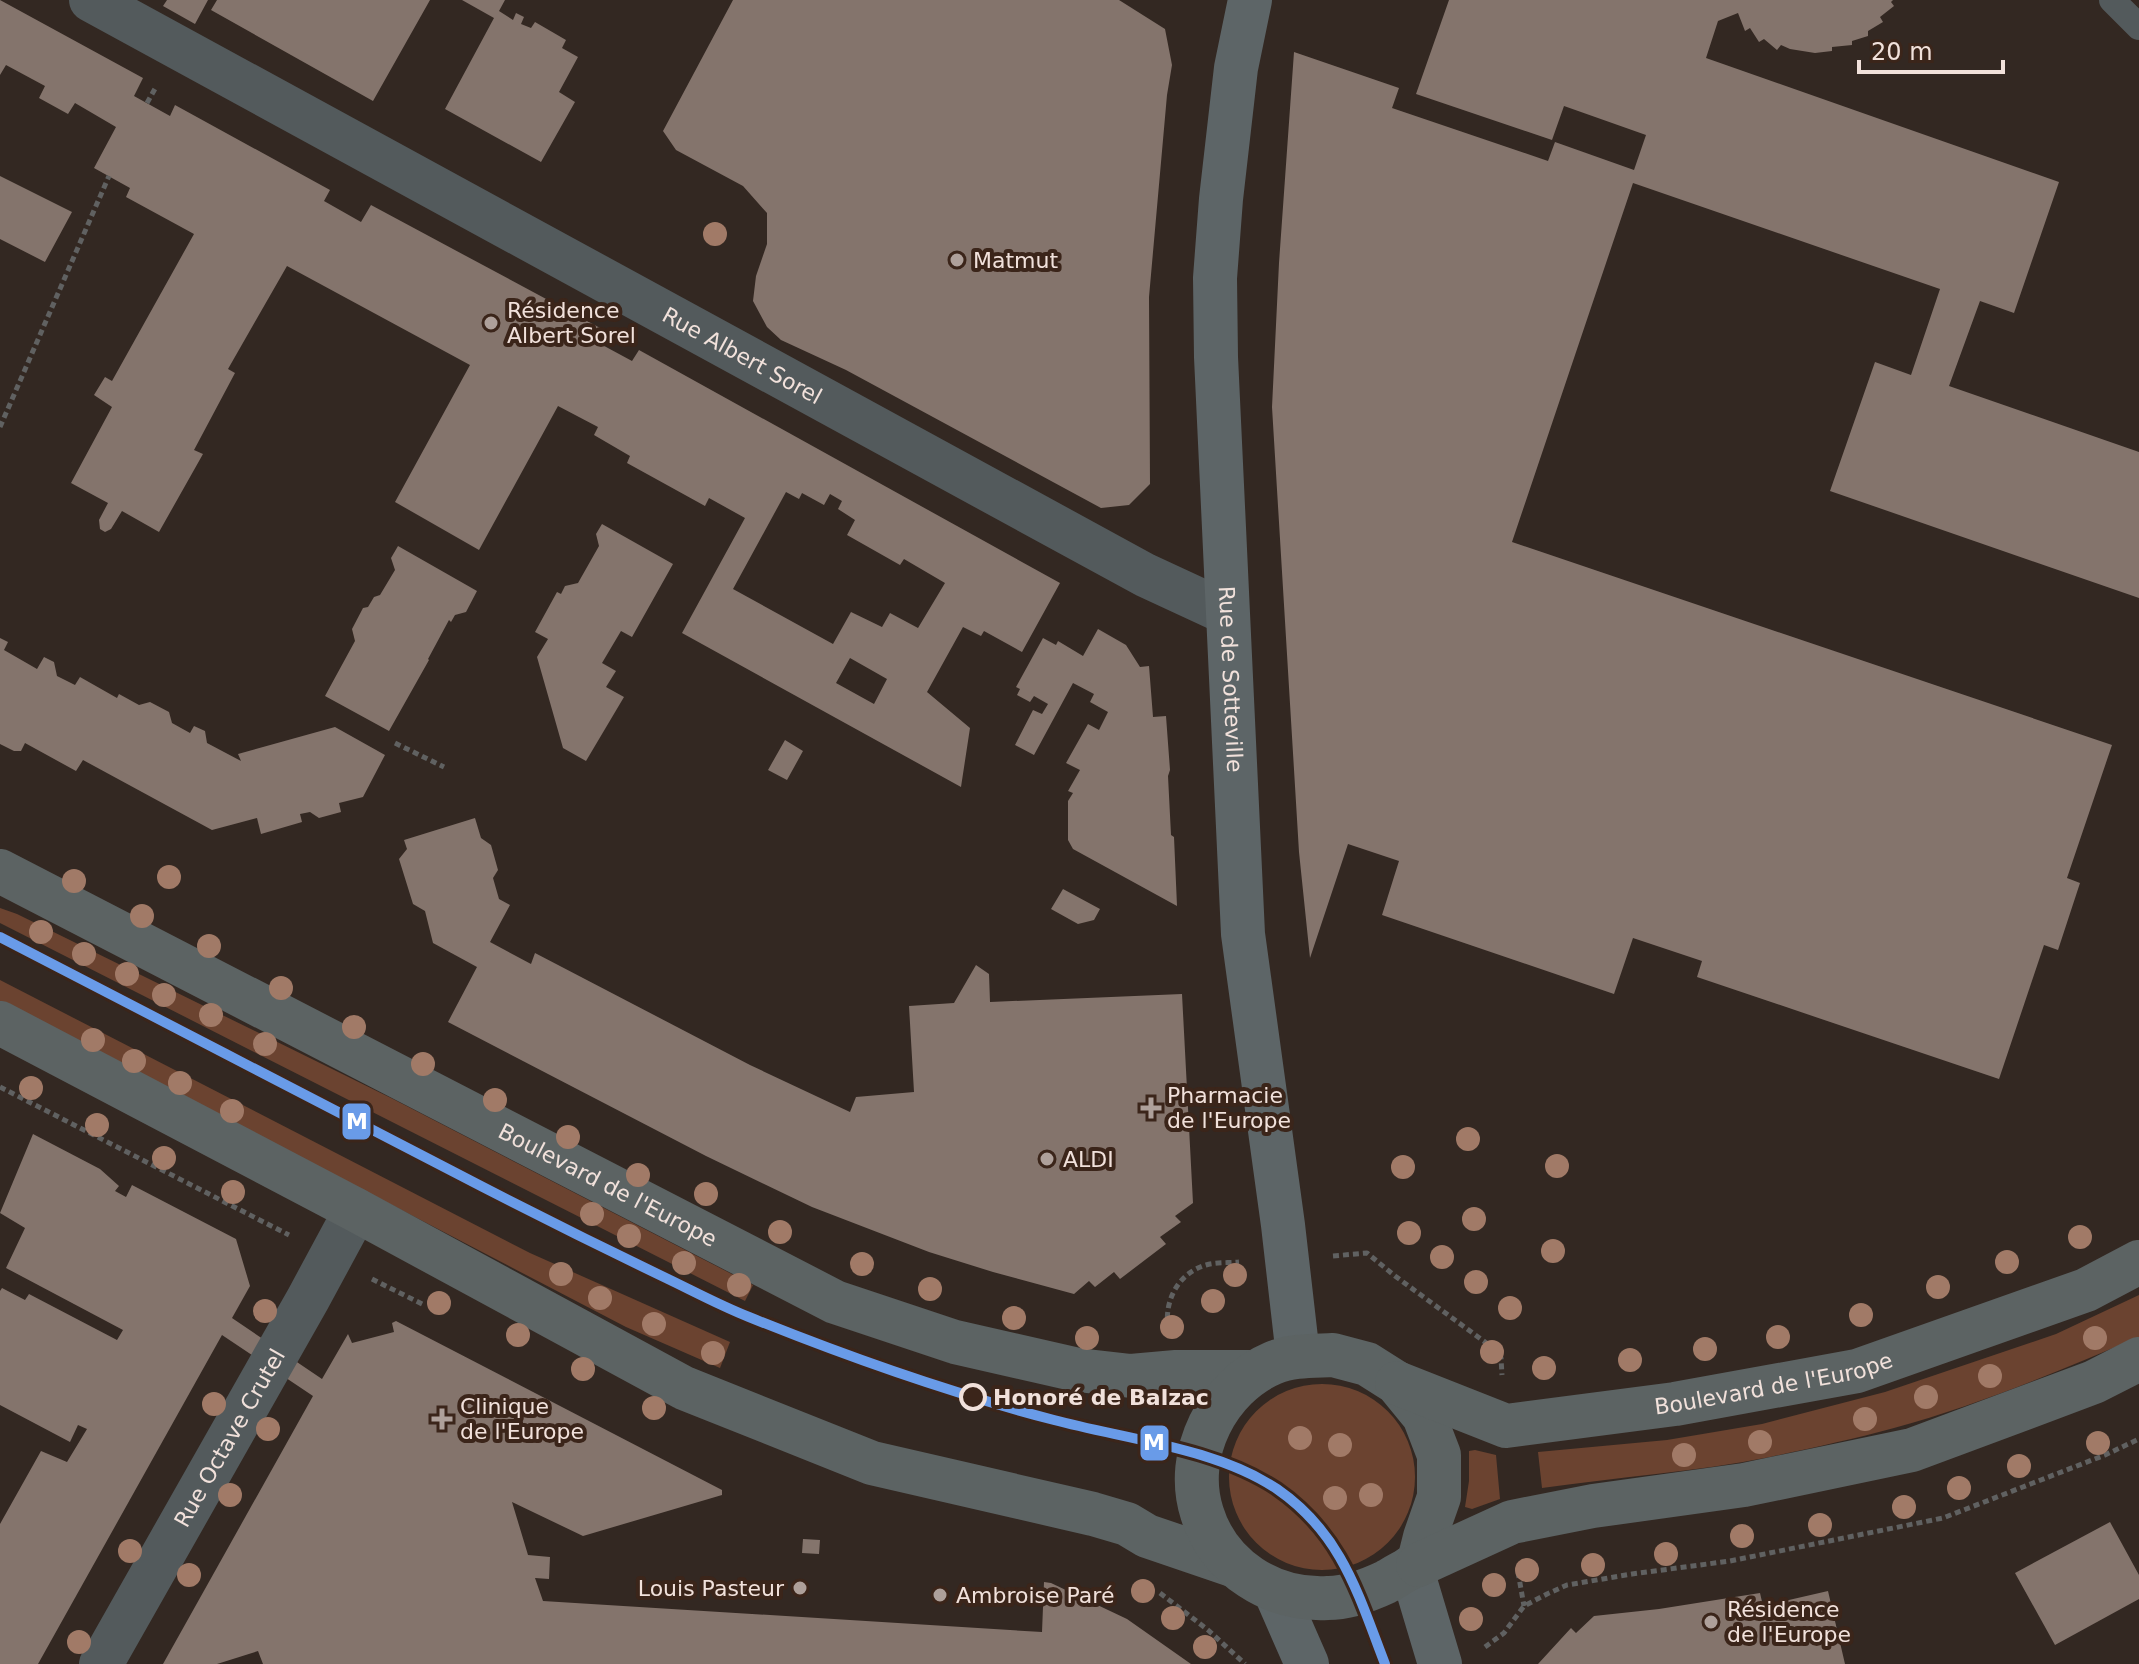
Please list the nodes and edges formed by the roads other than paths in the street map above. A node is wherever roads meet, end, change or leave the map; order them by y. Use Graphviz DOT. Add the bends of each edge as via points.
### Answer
graph roads {
  1 [pos="91,0"];
  2 [pos="1250,0"];
  3 [pos="2112,0"];
  4 [pos="2139,27"];
  5 [pos="1227,613"];
  6 [pos="0,871"];
  7 [pos="0,1023"];
  8 [pos="356,1210"];
  9 [pos="2139,1262"];
  10 [pos="1298,1356"];
  11 [pos="2139,1359"];
  12 [pos="1255,1372"];
  13 [pos="1397,1383"];
  14 [pos="1235,1566"];
  15 [pos="1414,1566"];
  16 [pos="1275,1591"];
  17 [pos="101,1664"];
  18 [pos="1307,1664"];
  19 [pos="1440,1664"];
  1 -- 5 [label="street, Rue Albert Sorel" via="1145,575"];
  2 -- 5 [label="street, Rue de Sotteville" via="1236,68 1215,278"];
  3 -- 4 [label="lane"];
  5 -- 10 [label="street, Rue de Sotteville" via="1243,934"];
  6 -- 12 [label="main road, Boulevard de l'Europe" via="835,1302 955,1342 1078,1370 1131,1376"];
  7 -- 8 [label="main road"];
  8 -- 14 [label="main road" via="684,1388 872,1463 1127,1524"];
  8 -- 17 [label="street, Rue Octave Crutel"];
  9 -- 13 [label="main road, Boulevard de l'Europe" via="2086,1290 1857,1371 1675,1404 1506,1426"];
  10 -- 12 [label="main road"];
  10 -- 13 [label="main road" via="1333,1355 1367,1364"];
  11 -- 15 [label="main road" via="2094,1382 1912,1450 1744,1485 1512,1522"];
  12 -- 14 [label="main road" via="1229,1393 1210,1421 1197,1483 1201,1512 1214,1541"];
  13 -- 15 [label="main road" via="1424,1416 1439,1455 1439,1497"];
  14 -- 16 [label="main road"];
  15 -- 16 [label="main road" via="1384,1583 1330,1598"];
  15 -- 19 [label="street"];
  16 -- 18 [label="street"];
}
